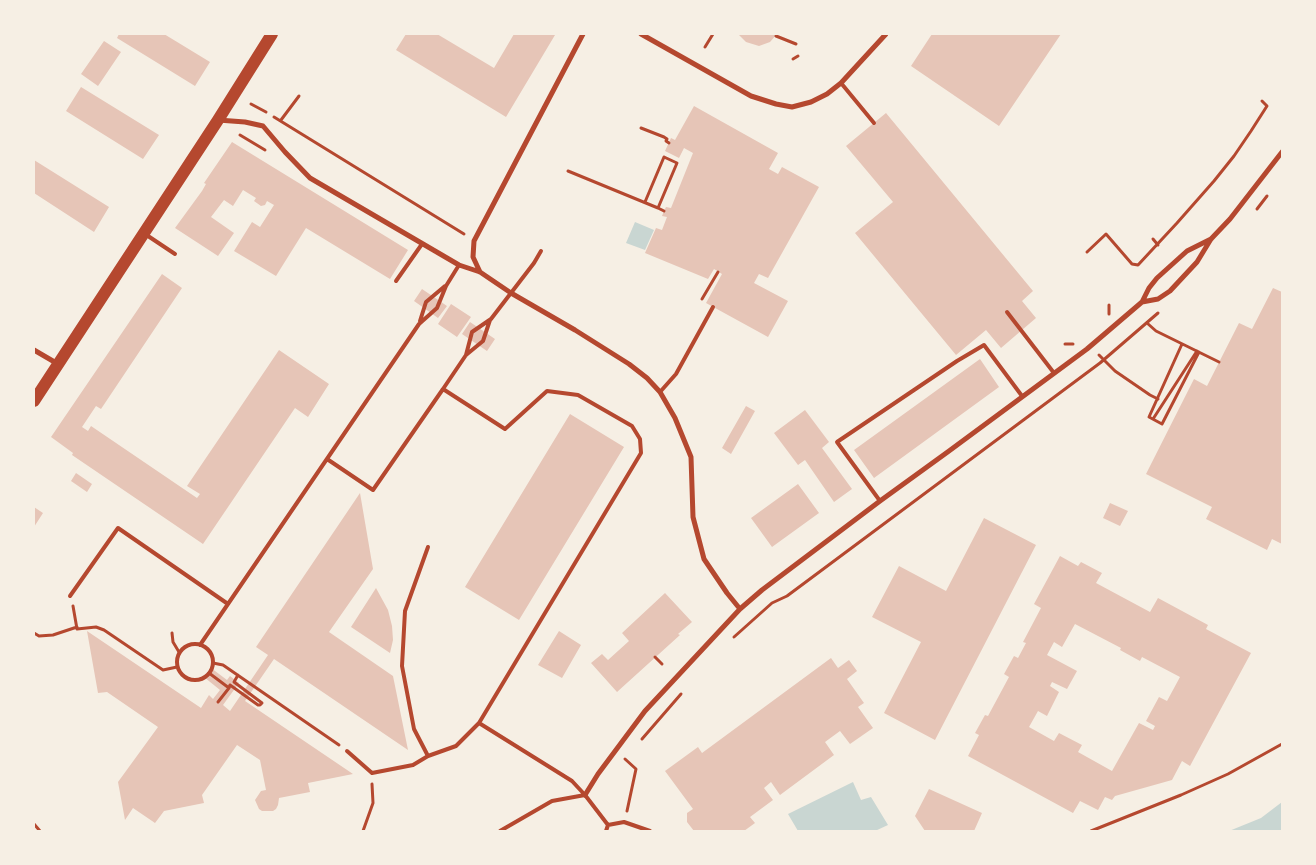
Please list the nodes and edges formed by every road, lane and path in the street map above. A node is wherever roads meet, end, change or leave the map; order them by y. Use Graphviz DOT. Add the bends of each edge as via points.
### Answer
graph roads {
  1 [pos="272,34"];
  2 [pos="583,34"];
  3 [pos="641,34"];
  4 [pos="713,34"];
  5 [pos="886,34"];
  6 [pos="776,36"];
  7 [pos="796,44"];
  8 [pos="705,47"];
  9 [pos="798,56"];
  10 [pos="793,60"];
  11 [pos="841,83"];
  12 [pos="299,96"];
  13 [pos="1262,101"];
  14 [pos="251,104"];
  15 [pos="218,120"];
  16 [pos="281,120"];
  17 [pos="874,123"];
  18 [pos="641,128"];
  19 [pos="669,143"];
  20 [pos="1229,152"];
  21 [pos="1282,152"];
  22 [pos="1234,156"];
  23 [pos="568,171"];
  24 [pos="1271,190"];
  25 [pos="1193,197"];
  26 [pos="645,202"];
  27 [pos="1196,202"];
  28 [pos="658,208"];
  29 [pos="664,211"];
  30 [pos="1254,212"];
  31 [pos="144,233"];
  32 [pos="1153,239"];
  33 [pos="1211,239"];
  34 [pos="474,241"];
  35 [pos="422,244"];
  36 [pos="1158,245"];
  37 [pos="541,251"];
  38 [pos="1087,252"];
  39 [pos="175,254"];
  40 [pos="459,266"];
  41 [pos="480,272"];
  42 [pos="396,281"];
  43 [pos="446,286"];
  44 [pos="511,293"];
  45 [pos="1142,302"];
  46 [pos="1109,305"];
  47 [pos="713,307"];
  48 [pos="1161,310"];
  49 [pos="1007,312"];
  50 [pos="1108,314"];
  51 [pos="491,319"];
  52 [pos="1147,323"];
  53 [pos="419,324"];
  54 [pos="1182,344"];
  55 [pos="1089,346"];
  56 [pos="34,350"];
  57 [pos="1198,352"];
  58 [pos="466,355"];
  59 [pos="1104,360"];
  60 [pos="1094,361"];
  61 [pos="1219,362"];
  62 [pos="1100,363"];
  63 [pos="58,364"];
  64 [pos="1054,373"];
  65 [pos="1059,387"];
  66 [pos="443,389"];
  67 [pos="660,392"];
  68 [pos="1022,396"];
  69 [pos="1058,396"];
  70 [pos="1158,398"];
  71 [pos="34,401"];
  72 [pos="1153,419"];
  73 [pos="326,459"];
  74 [pos="880,501"];
  75 [pos="428,547"];
  76 [pos="70,596"];
  77 [pos="228,604"];
  78 [pos="740,609"];
  79 [pos="77,627"];
  80 [pos="34,634"];
  81 [pos="172,634"];
  82 [pos="728,643"];
  83 [pos="200,645"];
  84 [pos="180,652"];
  85 [pos="655,657"];
  86 [pos="213,663"];
  87 [pos="662,664"];
  88 [pos="178,667"];
  89 [pos="209,674"];
  90 [pos="238,675"];
  91 [pos="228,688"];
  92 [pos="683,692"];
  93 [pos="218,702"];
  94 [pos="478,723"];
  95 [pos="642,740"];
  96 [pos="1282,744"];
  97 [pos="347,751"];
  98 [pos="630,753"];
  99 [pos="428,756"];
  100 [pos="372,773"];
  101 [pos="586,795"];
  102 [pos="624,822"];
  103 [pos="34,824"];
  104 [pos="608,825"];
  105 [pos="40,831"];
  106 [pos="363,831"];
  107 [pos="500,831"];
  108 [pos="606,831"];
  109 [pos="650,831"];
  110 [pos="1091,831"];
  1 -- 15 [label="main road"];
  2 -- 34 [label="street"];
  3 -- 11 [label="street" via="750,96 776,104 792,107 811,102"];
  4 -- 8 [label="path"];
  5 -- 11 [label="street"];
  6 -- 7 [label="path"];
  9 -- 10 [label="path"];
  11 -- 17 [label="lane"];
  12 -- 16 [label="path"];
  13 -- 22 [label="path" via="1267,106"];
  14 -- 16 [label="path"];
  15 -- 31 [label="main road"];
  15 -- 35 [label="street" via="263,126 310,178"];
  16 -- 34 [label="path"];
  18 -- 19 [label="path" via="668,139"];
  20 -- 22 [label="path"];
  21 -- 33 [label="street"];
  22 -- 27 [label="path"];
  23 -- 26 [label="path"];
  24 -- 30 [label="path"];
  25 -- 27 [label="path"];
  26 -- 28 [label="path"];
  26 -- 28 [label="path" via="664,156 677,164"];
  27 -- 36 [label="path"];
  28 -- 29 [label="path"];
  31 -- 39 [label="lane"];
  31 -- 63 [label="main road"];
  32 -- 36 [label="path"];
  33 -- 45 [label="street" via="1187,251 1157,278"];
  33 -- 45 [label="street" via="1197,262 1170,291 1158,299"];
  34 -- 41 [label="street" via="474,257"];
  35 -- 40 [label="street"];
  35 -- 42 [label="lane"];
  36 -- 38 [label="path" via="1138,265 1132,264 1106,234"];
  37 -- 44 [label="lane"];
  40 -- 41 [label="street"];
  40 -- 43 [label="lane"];
  41 -- 44 [label="street"];
  43 -- 53 [label="lane" via="437,308"];
  43 -- 53 [label="lane" via="426,302"];
  44 -- 51 [label="lane"];
  44 -- 67 [label="street" via="629,364"];
  45 -- 55 [label="street"];
  46 -- 50 [label="path"];
  47 -- 67 [label="lane" via="674,378"];
  48 -- 52 [label="path"];
  49 -- 64 [label="lane"];
  51 -- 58 [label="lane" via="483,340"];
  51 -- 58 [label="lane" via="472,332"];
  52 -- 54 [label="path"];
  52 -- 59 [label="path"];
  53 -- 73 [label="lane"];
  54 -- 57 [label="path"];
  54 -- 70 [label="path"];
  55 -- 59 [label="path"];
  55 -- 64 [label="street"];
  56 -- 63 [label="street"];
  57 -- 61 [label="path"];
  57 -- 72 [label="path"];
  57 -- 72 [label="path" via="1162,424"];
  58 -- 66 [label="lane"];
  59 -- 62 [label="path"];
  59 -- 70 [label="path" via="1115,372"];
  60 -- 62 [label="path"];
  62 -- 69 [label="path"];
  63 -- 71 [label="main road"];
  64 -- 68 [label="street"];
  65 -- 69 [label="path"];
  66 -- 73 [label="lane" via="373,490"];
  66 -- 94 [label="lane" via="505,429 547,391 578,395 632,426 640,439 641,453"];
  67 -- 78 [label="street" via="691,457 693,517 704,559"];
  68 -- 74 [label="street"];
  68 -- 74 [label="lane" via="984,345 837,442"];
  69 -- 82 [label="path" via="787,596 772,603"];
  70 -- 72 [label="path" via="1150,418"];
  73 -- 77 [label="lane"];
  74 -- 78 [label="street"];
  75 -- 99 [label="lane" via="405,611 402,666 414,729"];
  76 -- 77 [label="lane" via="118,528"];
  76 -- 79 [label="path"];
  77 -- 83 [label="lane"];
  78 -- 101 [label="street" via="645,711"];
  79 -- 80 [label="path" via="53,635"];
  79 -- 88 [label="path" via="104,630 163,670"];
  81 -- 84 [label="path"];
  83 -- 84 [label="lane" via="189,645"];
  83 -- 86 [label="lane" via="210,652"];
  84 -- 88 [label="lane"];
  85 -- 87 [label="path"];
  86 -- 89 [label="lane"];
  86 -- 90 [label="path" via="223,665"];
  88 -- 89 [label="lane" via="186,679 204,678"];
  89 -- 91 [label="path"];
  90 -- 91 [label="path" via="234,682 262,703 260,705 230,686"];
  90 -- 97 [label="path"];
  91 -- 93 [label="path"];
  92 -- 95 [label="path"];
  94 -- 99 [label="lane" via="456,746"];
  94 -- 101 [label="lane" via="572,780"];
  96 -- 110 [label="path" via="1228,774"];
  97 -- 100 [label="lane"];
  98 -- 102 [label="path" via="625,759 636,769"];
  99 -- 100 [label="lane" via="413,764"];
  100 -- 106 [label="path" via="373,803"];
  101 -- 104 [label="lane"];
  101 -- 107 [label="lane" via="552,801"];
  102 -- 104 [label="lane"];
  102 -- 109 [label="lane"];
  103 -- 105 [label="path"];
  104 -- 108 [label="lane"];
}
